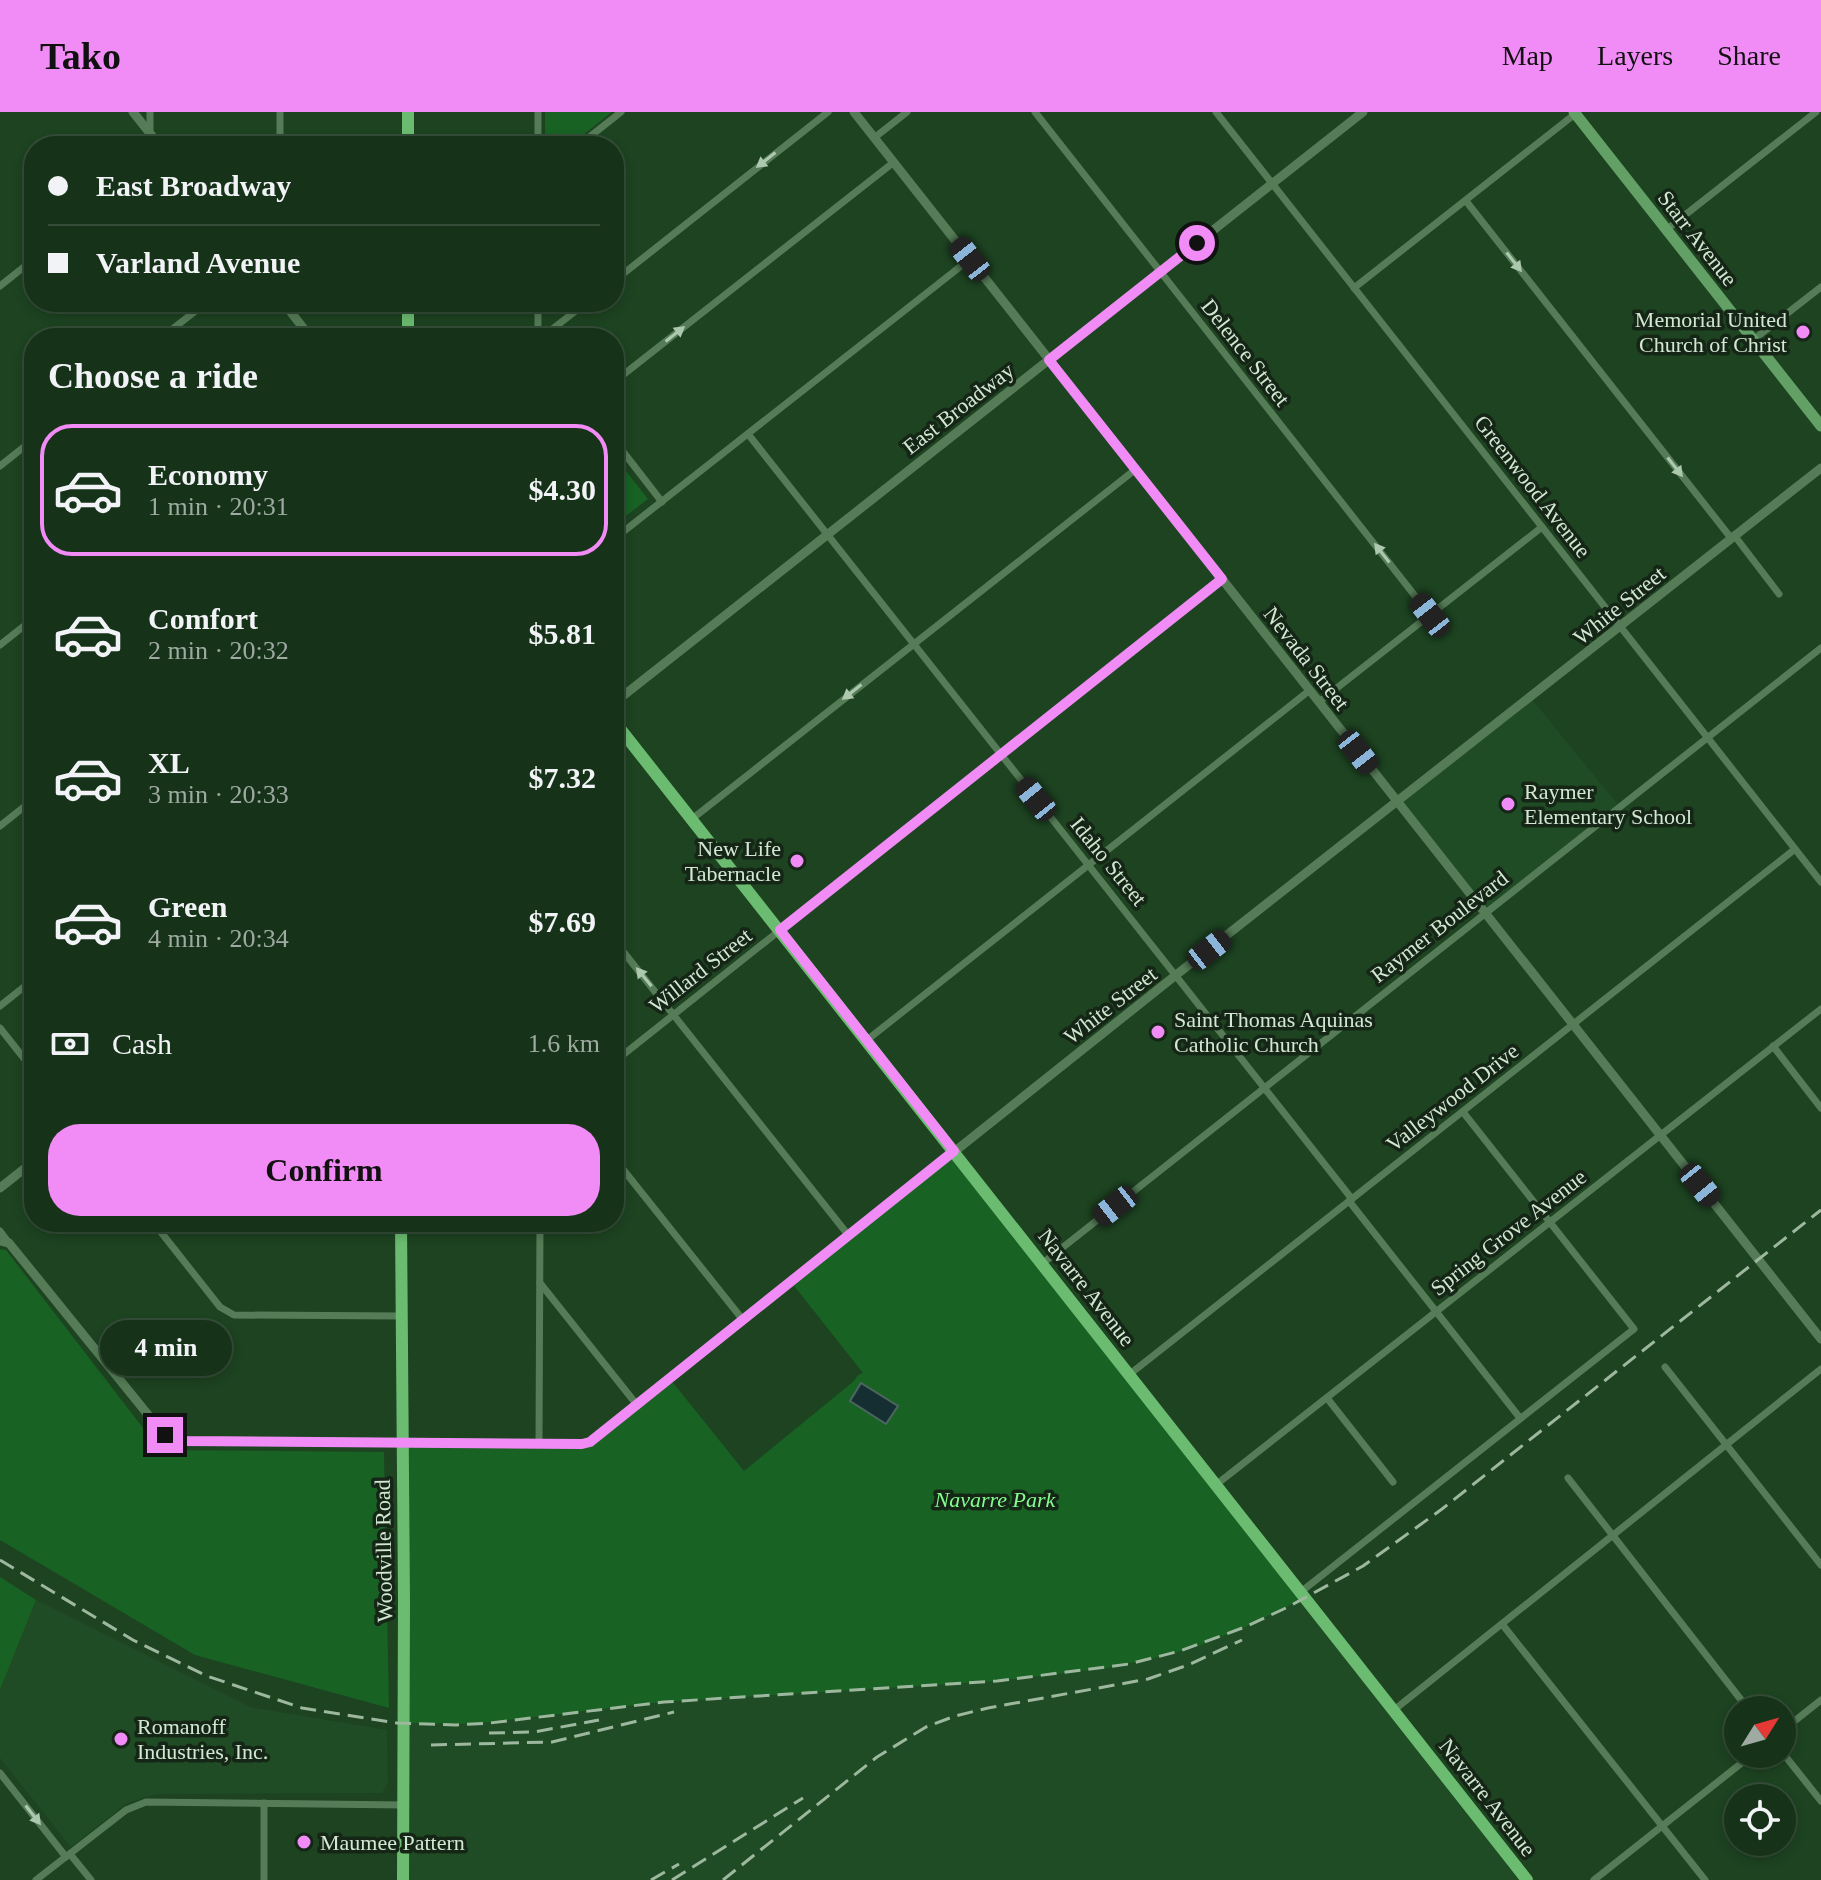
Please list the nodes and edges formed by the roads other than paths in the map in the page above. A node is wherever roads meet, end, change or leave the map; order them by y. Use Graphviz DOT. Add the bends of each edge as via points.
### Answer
graph roads {
  1 [pos="133,112"];
  2 [pos="150,112"];
  3 [pos="280,112"];
  4 [pos="408,112"];
  5 [pos="538,112"];
  6 [pos="621,112"];
  7 [pos="828,112"];
  8 [pos="854,112"];
  9 [pos="907,112"];
  10 [pos="1035,112"];
  11 [pos="1216,112"];
  12 [pos="1363,112"];
  13 [pos="1816,112"];
  14 [pos="1579,114"];
  15 [pos="150,133"];
  16 [pos="152,136"];
  17 [pos="280,136"];
  18 [pos="408,136"];
  19 [pos="538,136"];
  20 [pos="591,136"];
  21 [pos="874,138"];
  22 [pos="894,162"];
  23 [pos="1272,184"];
  24 [pos="1466,201"];
  25 [pos="1666,230"];
  26 [pos="970,259"];
  27 [pos="24,267"];
  28 [pos="1160,272"];
  29 [pos="624,273"];
  30 [pos="0,286"];
  31 [pos="1821,287"];
  32 [pos="1354,288"];
  33 [pos="194,312"];
  34 [pos="291,312"];
  35 [pos="574,312"];
  36 [pos="174,328"];
  37 [pos="303,328"];
  38 [pos="553,328"];
  39 [pos="1753,340"];
  40 [pos="1049,360"];
  41 [pos="624,374"];
  42 [pos="1821,426"];
  43 [pos="748,434"];
  44 [pos="24,447"];
  45 [pos="624,453"];
  46 [pos="0,466"];
  47 [pos="1821,468"];
  48 [pos="1136,469"];
  49 [pos="662,502"];
  50 [pos="1542,527"];
  51 [pos="624,531"];
  52 [pos="827,535"];
  53 [pos="1733,537"];
  54 [pos="1222,579"];
  55 [pos="1779,594"];
  56 [pos="1430,615"];
  57 [pos="24,626"];
  58 [pos="1621,627"];
  59 [pos="913,644"];
  60 [pos="0,645"];
  61 [pos="1821,648"];
  62 [pos="1310,690"];
  63 [pos="624,695"];
  64 [pos="1319,702"];
  65 [pos="624,734"];
  66 [pos="1708,737"];
  67 [pos="1001,755"];
  68 [pos="1397,801"];
  69 [pos="24,807"];
  70 [pos="692,819"];
  71 [pos="0,826"];
  72 [pos="1795,849"];
  73 [pos="1089,865"];
  74 [pos="1821,882"];
  75 [pos="1485,912"];
  76 [pos="780,930"];
  77 [pos="624,953"];
  78 [pos="1176,975"];
  79 [pos="24,987"];
  80 [pos="0,1006"];
  81 [pos="1821,1009"];
  82 [pos="673,1015"];
  83 [pos="1573,1024"];
  84 [pos="0,1028"];
  85 [pos="867,1040"];
  86 [pos="1773,1046"];
  87 [pos="624,1054"];
  88 [pos="24,1058"];
  89 [pos="1264,1087"];
  90 [pos="1821,1108"];
  91 [pos="1463,1112"];
  92 [pos="1661,1135"];
  93 [pos="954,1151"];
  94 [pos="24,1169"];
  95 [pos="624,1171"];
  96 [pos="0,1188"];
  97 [pos="1350,1200"];
  98 [pos="1550,1222"];
  99 [pos="0,1231"];
  100 [pos="161,1232"];
  101 [pos="401,1232"];
  102 [pos="540,1232"];
  103 [pos="849,1236"];
  104 [pos="5,1242"];
  105 [pos="1043,1263"];
  106 [pos="540,1283"];
  107 [pos="1437,1311"];
  108 [pos="400,1316"];
  109 [pos="743,1320"];
  110 [pos="1821,1339"];
  111 [pos="1665,1367"];
  112 [pos="1821,1369"];
  113 [pos="1130,1374"];
  114 [pos="1327,1398"];
  115 [pos="637,1405"];
  116 [pos="1520,1418"];
  117 [pos="402,1443"];
  118 [pos="539,1443"];
  119 [pos="1726,1444"];
  120 [pos="1568,1478"];
  121 [pos="1393,1482"];
  122 [pos="1217,1484"];
  123 [pos="1612,1535"];
  124 [pos="1821,1565"];
  125 [pos="1302,1591"];
  126 [pos="1502,1624"];
  127 [pos="1738,1696"];
  128 [pos="1821,1700"];
  129 [pos="1394,1710"];
  130 [pos="1796,1720"];
  131 [pos="1736,1768"];
  132 [pos="1795,1768"];
  133 [pos="0,1773"];
  134 [pos="1821,1801"];
  135 [pos="264,1803"];
  136 [pos="404,1805"];
  137 [pos="1663,1826"];
  138 [pos="68,1855"];
  139 [pos="36,1880"];
  140 [pos="91,1880"];
  141 [pos="264,1880"];
  142 [pos="403,1880"];
  143 [pos="1527,1880"];
  144 [pos="1594,1880"];
  145 [pos="1705,1880"];
  1 -- 15 [label="street"];
  2 -- 15 [label="street"];
  3 -- 17 [label="street"];
  4 -- 18 [label="main road"];
  5 -- 19 [label="street"];
  6 -- 20 [label="street"];
  7 -- 29 [label="street, one-way"];
  8 -- 21 [label="street, Nevada Street"];
  9 -- 21 [label="street"];
  10 -- 28 [label="street, Delence Street"];
  11 -- 23 [label="street, Greenwood Avenue"];
  12 -- 23 [label="street, East Broadway"];
  13 -- 25 [label="street"];
  14 -- 24 [label="street"];
  14 -- 25 [label="main road, Starr Avenue"];
  15 -- 16 [label="street"];
  21 -- 22 [label="street, Nevada Street"];
  22 -- 26 [label="street, Nevada Street"];
  41 -- 22 [label="street, one-way"];
  23 -- 28 [label="street, East Broadway"];
  23 -- 32 [label="street, Greenwood Avenue"];
  24 -- 32 [label="street"];
  24 -- 53 [label="street, one-way"];
  25 -- 39 [label="main road, Starr Avenue"];
  26 -- 40 [label="street, Nevada Street"];
  26 -- 43 [label="street"];
  27 -- 30 [label="street"];
  28 -- 40 [label="street, East Broadway"];
  56 -- 28 [label="street, Delence Street, one-way"];
  31 -- 39 [label="street"];
  32 -- 50 [label="street, Greenwood Avenue"];
  33 -- 36 [label="street"];
  34 -- 37 [label="street"];
  35 -- 38 [label="street"];
  39 -- 42 [label="main road, Starr Avenue"];
  40 -- 48 [label="street, Nevada Street"];
  40 -- 52 [label="street, East Broadway"];
  43 -- 49 [label="street"];
  43 -- 52 [label="street, Idaho Street"];
  44 -- 46 [label="street"];
  45 -- 49 [label="street"];
  47 -- 53 [label="street, White Street"];
  48 -- 54 [label="street, Nevada Street"];
  48 -- 59 [label="street"];
  49 -- 51 [label="street"];
  50 -- 56 [label="street"];
  50 -- 58 [label="street, Greenwood Avenue"];
  52 -- 59 [label="street, Idaho Street"];
  52 -- 63 [label="street, East Broadway"];
  53 -- 55 [label="street"];
  53 -- 58 [label="street, White Street"];
  54 -- 62 [label="street, Nevada Street"];
  54 -- 67 [label="street, Willard Street"];
  56 -- 64 [label="street"];
  57 -- 60 [label="street"];
  58 -- 66 [label="street, Greenwood Avenue"];
  58 -- 68 [label="street, White Street"];
  59 -- 67 [label="street, Idaho Street"];
  59 -- 70 [label="street, one-way"];
  61 -- 66 [label="street, Raymer Boulevard"];
  62 -- 64 [label="street, Nevada Street"];
  62 -- 73 [label="street"];
  64 -- 68 [label="street, Nevada Street"];
  65 -- 70 [label="main road, Navarre Avenue"];
  66 -- 72 [label="street, Greenwood Avenue"];
  66 -- 75 [label="street, Raymer Boulevard"];
  67 -- 73 [label="street, Idaho Street"];
  67 -- 76 [label="street, Willard Street"];
  68 -- 75 [label="street, Nevada Street"];
  68 -- 78 [label="street, White Street"];
  69 -- 71 [label="street"];
  70 -- 76 [label="main road, Navarre Avenue"];
  72 -- 74 [label="street, Greenwood Avenue"];
  72 -- 83 [label="street, Valleywood Drive"];
  73 -- 78 [label="street, Idaho Street"];
  73 -- 85 [label="street"];
  75 -- 83 [label="street, Nevada Street"];
  75 -- 89 [label="street, Raymer Boulevard"];
  76 -- 82 [label="street, Willard Street"];
  76 -- 85 [label="main road, Navarre Avenue"];
  82 -- 77 [label="street, one-way"];
  78 -- 89 [label="street, Idaho Street"];
  78 -- 93 [label="street, White Street"];
  79 -- 80 [label="street"];
  81 -- 86 [label="street, Spring Grove Avenue"];
  82 -- 87 [label="street, Willard Street"];
  82 -- 103 [label="street"];
  83 -- 91 [label="street, Valleywood Drive"];
  83 -- 92 [label="street, Nevada Street"];
  84 -- 88 [label="street"];
  85 -- 93 [label="main road, Navarre Avenue"];
  86 -- 90 [label="street"];
  86 -- 92 [label="street, Spring Grove Avenue"];
  89 -- 97 [label="street, Idaho Street"];
  89 -- 105 [label="street, Raymer Boulevard"];
  91 -- 97 [label="street, Valleywood Drive"];
  91 -- 98 [label="street"];
  92 -- 98 [label="street, Spring Grove Avenue"];
  92 -- 110 [label="street, Nevada Street"];
  93 -- 103 [label="street, White Street"];
  93 -- 105 [label="main road, Navarre Avenue"];
  94 -- 96 [label="street"];
  95 -- 109 [label="street"];
  97 -- 107 [label="street, Idaho Street"];
  97 -- 113 [label="street, Valleywood Drive"];
  98 -- 107 [label="street, Spring Grove Avenue"];
  98 -- 116 [label="street" via="1634,1329"];
  99 -- 104 [label="street"];
  100 -- 108 [label="street" via="220,1307 234,1315"];
  101 -- 108 [label="main road, Woodville Road"];
  102 -- 106 [label="street"];
  103 -- 109 [label="street, White Street"];
  104 -- 117 [label="street" via="172,1439"];
  105 -- 113 [label="main road, Navarre Avenue"];
  106 -- 115 [label="street"];
  106 -- 118 [label="street"];
  107 -- 114 [label="street, Spring Grove Avenue"];
  107 -- 116 [label="street, Idaho Street"];
  108 -- 117 [label="main road, Woodville Road"];
  109 -- 115 [label="street, White Street"];
  111 -- 119 [label="street"];
  112 -- 119 [label="street"];
  113 -- 122 [label="main road, Navarre Avenue"];
  114 -- 121 [label="street"];
  114 -- 122 [label="street, Spring Grove Avenue"];
  115 -- 118 [label="street, White Street" via="590,1442"];
  116 -- 125 [label="street"];
  117 -- 118 [label="street"];
  117 -- 136 [label="main road, Woodville Road"];
  119 -- 123 [label="street"];
  119 -- 124 [label="street"];
  120 -- 123 [label="street"];
  122 -- 125 [label="main road, Navarre Avenue"];
  123 -- 126 [label="street"];
  123 -- 127 [label="street"];
  125 -- 129 [label="main road, Navarre Avenue"];
  126 -- 129 [label="street"];
  126 -- 137 [label="street"];
  128 -- 130 [label="street"];
  129 -- 143 [label="main road, Navarre Avenue"];
  131 -- 137 [label="street"];
  132 -- 134 [label="street"];
  133 -- 138 [label="street, one-way"];
  135 -- 136 [label="street"];
  135 -- 138 [label="street" via="146,1802 126,1810"];
  135 -- 141 [label="street"];
  136 -- 142 [label="main road, Woodville Road"];
  137 -- 144 [label="street"];
  137 -- 145 [label="street"];
  138 -- 139 [label="street"];
  138 -- 140 [label="street"];
}
